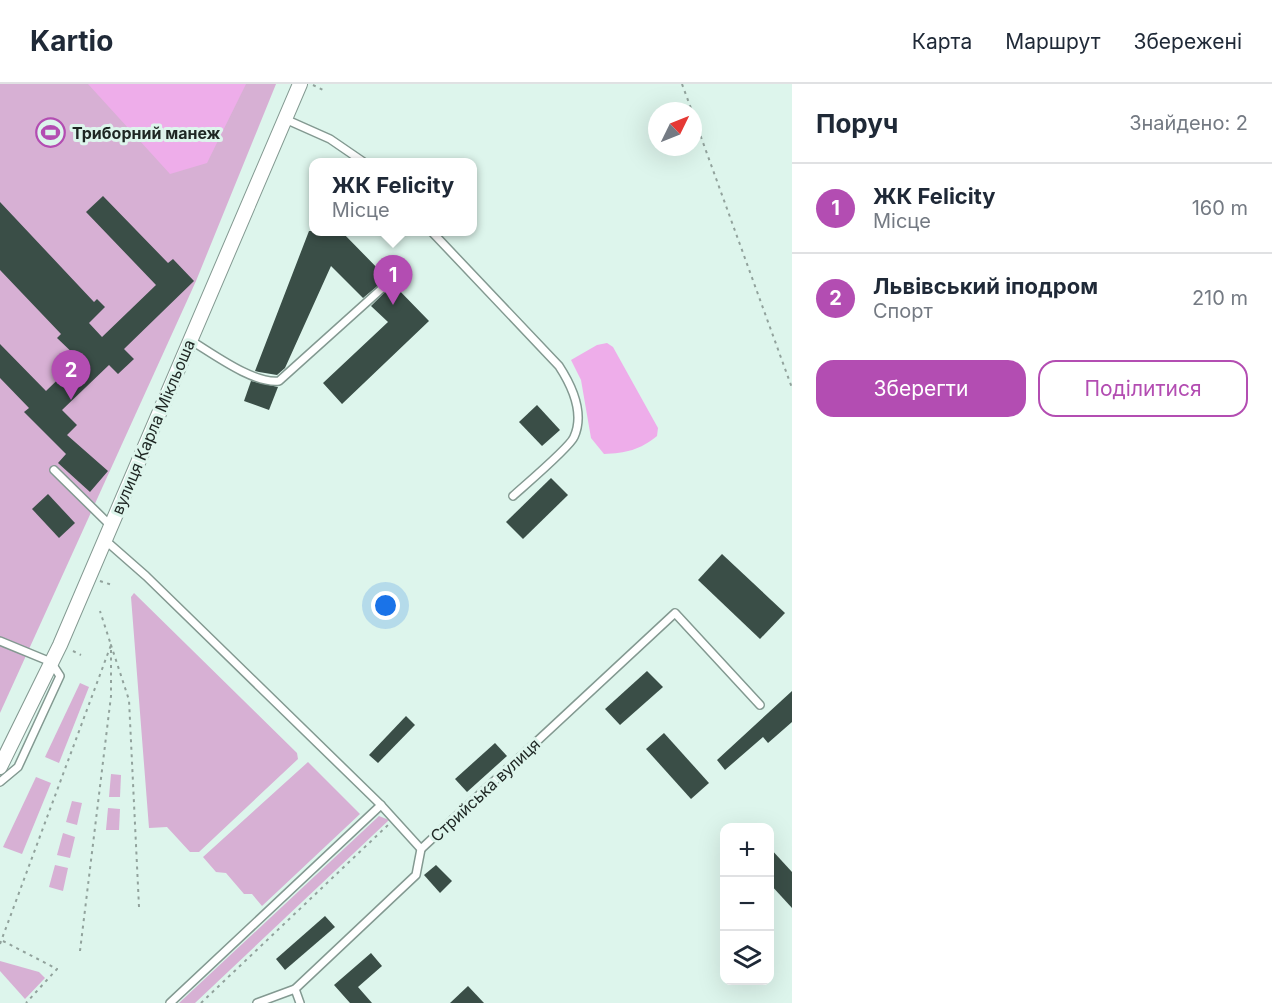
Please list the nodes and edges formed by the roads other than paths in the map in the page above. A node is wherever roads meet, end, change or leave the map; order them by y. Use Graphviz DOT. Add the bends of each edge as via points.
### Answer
graph roads {
  1 [pos="300,84"];
  2 [pos="285,119"];
  3 [pos="359,158"];
  4 [pos="437,236"];
  5 [pos="388,283"];
  6 [pos="190,340"];
  7 [pos="54,470"];
  8 [pos="513,496"];
  9 [pos="111,526"];
  10 [pos="105,540"];
  11 [pos="0,641"];
  12 [pos="51,662"];
  13 [pos="760,705"];
  14 [pos="0,766"];
  15 [pos="0,782"];
  16 [pos="381,806"];
  17 [pos="421,849"];
  18 [pos="296,989"];
  19 [pos="170,1003"];
  20 [pos="257,1003"];
  21 [pos="300,1003"];
  1 -- 2 [label="street, вулиця Карла Мікльоша"];
  2 -- 3 [label="lane" via="330,139"];
  2 -- 6 [label="street, вулиця Карла Мікльоша"];
  4 -- 8 [label="lane" via="559,366 573,387 579,416 574,438"];
  5 -- 6 [label="lane" via="279,381 240,370"];
  6 -- 9 [label="street, вулиця Карла Мікльоша"];
  7 -- 9 [label="lane"];
  9 -- 10 [label="street, вулиця Карла Мікльоша"];
  10 -- 12 [label="street, вулиця Карла Мікльоша"];
  10 -- 16 [label="lane, Стрийська вулиця"];
  11 -- 12 [label="lane"];
  12 -- 14 [label="street, вулиця Карла Мікльоша"];
  12 -- 15 [label="lane" via="60,676 18,767"];
  13 -- 17 [label="lane, Стрийська вулиця" via="675,613"];
  16 -- 17 [label="lane, Стрийська вулиця"];
  16 -- 19 [label="lane"];
  17 -- 18 [label="lane" via="416,875"];
  18 -- 20 [label="lane"];
  18 -- 21 [label="lane"];
}
